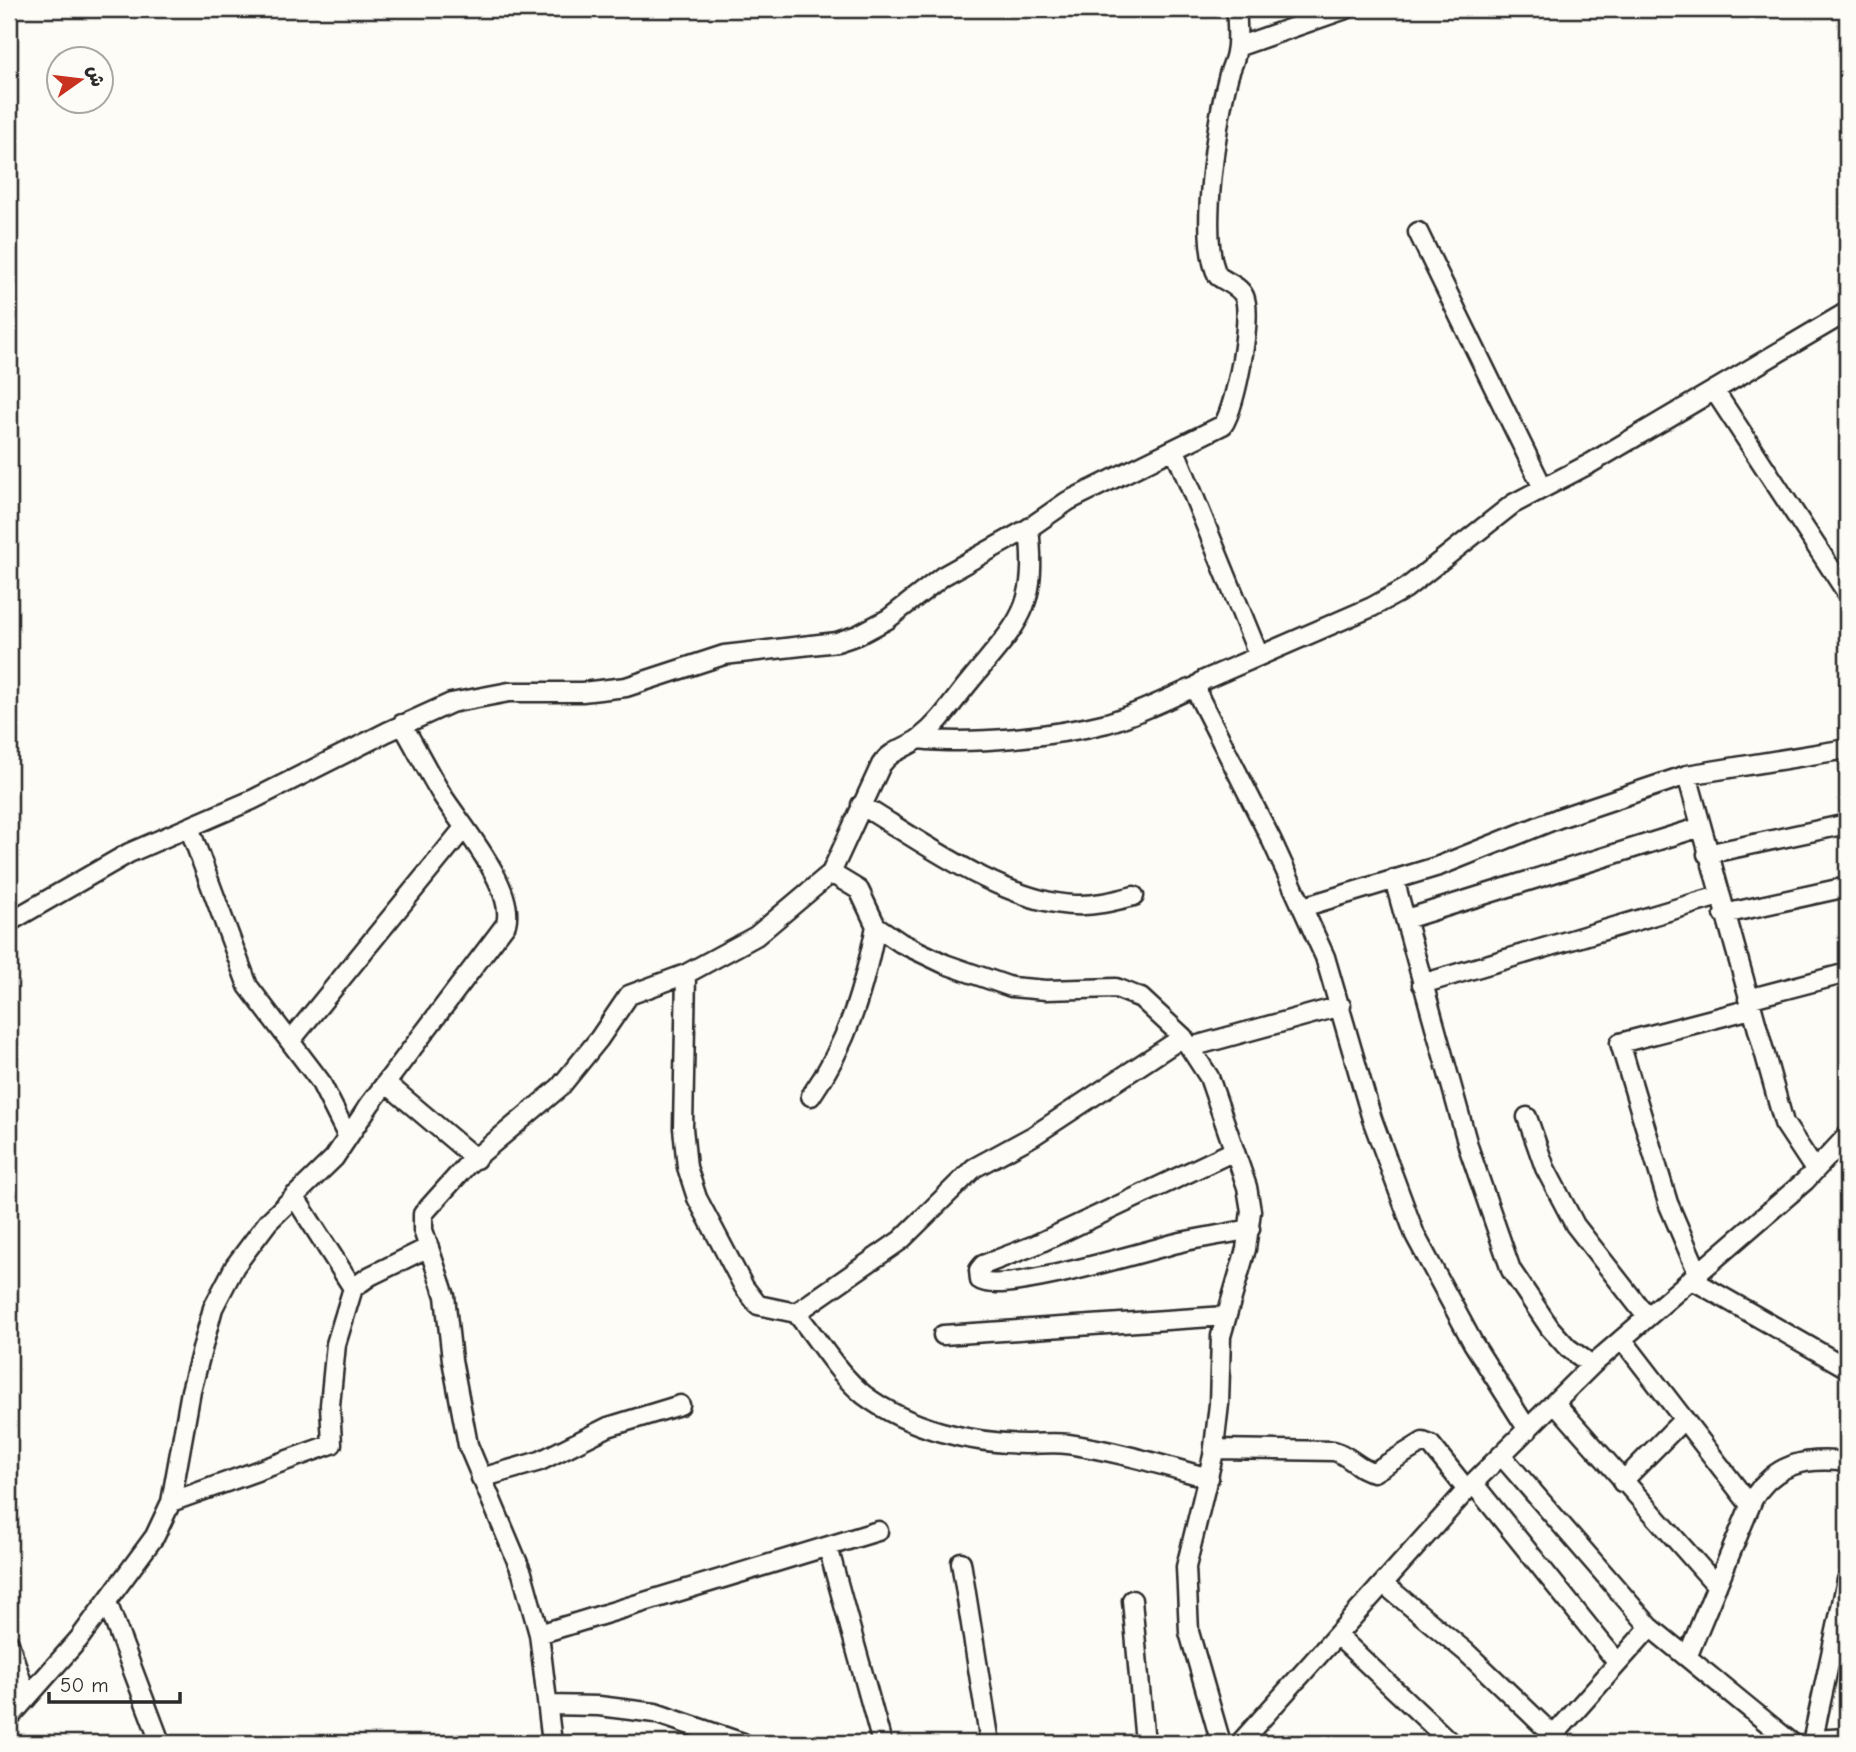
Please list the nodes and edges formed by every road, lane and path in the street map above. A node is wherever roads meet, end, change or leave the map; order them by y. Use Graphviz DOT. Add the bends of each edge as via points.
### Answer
graph roads {
  1 [pos="1237,9"];
  2 [pos="1346,9"];
  3 [pos="1237,47"];
  4 [pos="1418,232"];
  5 [pos="1847,312"];
  6 [pos="1714,390"];
  7 [pos="1175,450"];
  8 [pos="1543,488"];
  9 [pos="1029,528"];
  10 [pos="1847,593"];
  11 [pos="1259,656"];
  12 [pos="1197,686"];
  13 [pos="402,724"];
  14 [pos="919,739"];
  15 [pos="1847,749"];
  16 [pos="1687,775"];
  17 [pos="861,805"];
  18 [pos="1847,824"];
  19 [pos="189,827"];
  20 [pos="1701,827"];
  21 [pos="464,828"];
  22 [pos="1707,853"];
  23 [pos="831,873"];
  24 [pos="1394,879"];
  25 [pos="1847,887"];
  26 [pos="1134,896"];
  27 [pos="1721,905"];
  28 [pos="1303,907"];
  29 [pos="1406,919"];
  30 [pos="9,922"];
  31 [pos="876,926"];
  32 [pos="1847,973"];
  33 [pos="686,974"];
  34 [pos="1422,984"];
  35 [pos="1750,1004"];
  36 [pos="1342,1006"];
  37 [pos="292,1040"];
  38 [pos="1187,1042"];
  39 [pos="386,1083"];
  40 [pos="811,1096"];
  41 [pos="1527,1117"];
  42 [pos="347,1135"];
  43 [pos="1845,1142"];
  44 [pos="1234,1151"];
  45 [pos="475,1159"];
  46 [pos="1815,1170"];
  47 [pos="294,1196"];
  48 [pos="1250,1229"];
  49 [pos="429,1247"];
  50 [pos="1695,1276"];
  51 [pos="353,1288"];
  52 [pos="796,1312"];
  53 [pos="1226,1316"];
  54 [pos="1647,1317"];
  55 [pos="943,1335"];
  56 [pos="1622,1339"];
  57 [pos="1592,1365"];
  58 [pos="1847,1368"];
  59 [pos="1555,1403"];
  60 [pos="680,1405"];
  61 [pos="1684,1419"];
  62 [pos="1528,1430"];
  63 [pos="1214,1449"];
  64 [pos="1501,1455"];
  65 [pos="1847,1462"];
  66 [pos="481,1478"];
  67 [pos="1209,1478"];
  68 [pos="1622,1482"];
  69 [pos="1470,1486"];
  70 [pos="171,1502"];
  71 [pos="1750,1505"];
  72 [pos="878,1531"];
  73 [pos="828,1547"];
  74 [pos="961,1562"];
  75 [pos="1847,1580"];
  76 [pos="1385,1585"];
  77 [pos="1717,1586"];
  78 [pos="1132,1600"];
  79 [pos="107,1602"];
  80 [pos="1845,1609"];
  81 [pos="1650,1627"];
  82 [pos="539,1634"];
  83 [pos="1337,1635"];
  84 [pos="9,1643"];
  85 [pos="1688,1655"];
  86 [pos="1618,1662"];
  87 [pos="27,1698"];
  88 [pos="548,1705"];
  89 [pos="9,1718"];
  90 [pos="1847,1738"];
  91 [pos="1550,1740"];
  92 [pos="160,1742"];
  93 [pos="1812,1742"];
  94 [pos="552,1743"];
  95 [pos="743,1743"];
  96 [pos="882,1743"];
  97 [pos="990,1743"];
  98 [pos="1145,1743"];
  99 [pos="1221,1743"];
  100 [pos="1240,1743"];
  101 [pos="1451,1743"];
  102 [pos="1792,1743"];
  1 -- 3 [label="street"];
  2 -- 3 [label="street"];
  3 -- 7 [label="street" via="1221,119 1208,243 1218,276 1237,288 1245,303 1236,401 1223,425"];
  4 -- 8 [label="street"];
  5 -- 6 [label="street"];
  6 -- 8 [label="street"];
  6 -- 10 [label="street"];
  7 -- 9 [label="street" via="1105,480"];
  7 -- 11 [label="street"];
  8 -- 11 [label="street" via="1496,516 1405,589"];
  9 -- 13 [label="street" via="943,576 888,619 848,638 704,660 626,687 470,698"];
  9 -- 14 [label="street" via="1033,564 1023,615 943,716"];
  11 -- 12 [label="street"];
  12 -- 14 [label="street" via="1136,713 1082,728 962,741"];
  12 -- 28 [label="street"];
  13 -- 19 [label="street"];
  13 -- 21 [label="street"];
  14 -- 17 [label="street" via="887,757"];
  15 -- 16 [label="street"];
  16 -- 20 [label="street"];
  16 -- 24 [label="street"];
  17 -- 23 [label="street"];
  17 -- 26 [label="street" via="958,864 1029,896 1075,905"];
  18 -- 22 [label="street"];
  19 -- 30 [label="street" via="129,853"];
  19 -- 37 [label="street" via="248,986"];
  20 -- 22 [label="street"];
  20 -- 29 [label="street"];
  21 -- 37 [label="street"];
  21 -- 39 [label="street" via="497,881 506,905 506,924"];
  22 -- 27 [label="street"];
  23 -- 31 [label="street" via="859,890"];
  23 -- 33 [label="street" via="756,936"];
  24 -- 28 [label="street"];
  24 -- 29 [label="street"];
  25 -- 27 [label="street"];
  27 -- 34 [label="street"];
  27 -- 35 [label="street"];
  28 -- 36 [label="street"];
  29 -- 34 [label="street"];
  31 -- 38 [label="street" via="945,964 1012,987 1128,992 1156,1010"];
  31 -- 40 [label="street" via="848,1031"];
  32 -- 35 [label="street"];
  33 -- 45 [label="street" via="636,990 624,1000 559,1087"];
  33 -- 52 [label="street" via="683,1128 687,1167 697,1198 758,1305"];
  34 -- 57 [label="street" via="1469,1149 1511,1270 1550,1328"];
  35 -- 46 [label="street" via="1784,1123"];
  35 -- 50 [label="street" via="1620,1043"];
  36 -- 38 [label="street"];
  36 -- 62 [label="street" via="1372,1119 1415,1235 1473,1343"];
  37 -- 42 [label="street" via="320,1081"];
  38 -- 44 [label="street" via="1209,1077"];
  38 -- 52 [label="street" via="974,1168 901,1240"];
  39 -- 42 [label="street"];
  39 -- 45 [label="street"];
  41 -- 54 [label="street" via="1545,1168 1575,1224"];
  42 -- 47 [label="street" via="327,1166"];
  43 -- 46 [label="street"];
  44 -- 48 [label="street" via="1247,1187"];
  44 -- 48 [label="street" via="983,1265 980,1280 991,1284 1050,1275"];
  45 -- 49 [label="street" via="423,1214"];
  46 -- 50 [label="street"];
  47 -- 51 [label="street"];
  47 -- 70 [label="street" via="235,1266 213,1308 191,1391"];
  48 -- 53 [label="street"];
  49 -- 51 [label="street"];
  49 -- 66 [label="street" via="445,1296 468,1445"];
  50 -- 54 [label="street"];
  50 -- 58 [label="street"];
  51 -- 70 [label="street" via="336,1344 330,1405 332,1444"];
  52 -- 67 [label="street" via="864,1395 938,1432 981,1441 1065,1443"];
  53 -- 55 [label="street"];
  53 -- 63 [label="street"];
  54 -- 56 [label="street"];
  56 -- 57 [label="street"];
  56 -- 61 [label="street"];
  57 -- 59 [label="street"];
  59 -- 62 [label="street"];
  59 -- 68 [label="street"];
  60 -- 66 [label="street" via="608,1427 540,1461"];
  61 -- 68 [label="street"];
  61 -- 71 [label="street"];
  62 -- 64 [label="street"];
  63 -- 67 [label="street"];
  63 -- 69 [label="street" via="1334,1451 1370,1472 1423,1442 1432,1445"];
  64 -- 69 [label="street"];
  64 -- 81 [label="street"];
  65 -- 71 [label="street" via="1802,1463 1778,1471 1763,1482"];
  66 -- 82 [label="street" via="522,1573"];
  67 -- 99 [label="street" via="1186,1567 1186,1593 1189,1632"];
  68 -- 77 [label="street"];
  69 -- 76 [label="street"];
  69 -- 86 [label="street"];
  70 -- 79 [label="street" via="147,1550"];
  71 -- 77 [label="street"];
  72 -- 73 [label="street"];
  73 -- 82 [label="street"];
  73 -- 96 [label="street"];
  74 -- 97 [label="street"];
  75 -- 80 [label="street"];
  76 -- 83 [label="street"];
  76 -- 91 [label="street" via="1466,1652"];
  77 -- 85 [label="street"];
  78 -- 98 [label="street"];
  79 -- 87 [label="street"];
  79 -- 92 [label="street"];
  80 -- 93 [label="street"];
  81 -- 85 [label="street"];
  81 -- 86 [label="street"];
  82 -- 88 [label="street"];
  83 -- 100 [label="street"];
  83 -- 101 [label="street"];
  84 -- 87 [label="street"];
  85 -- 102 [label="street"];
  86 -- 91 [label="street"];
  87 -- 89 [label="street"];
  88 -- 94 [label="street"];
  88 -- 95 [label="street" via="655,1713"];
  90 -- 93 [label="street"];
}
